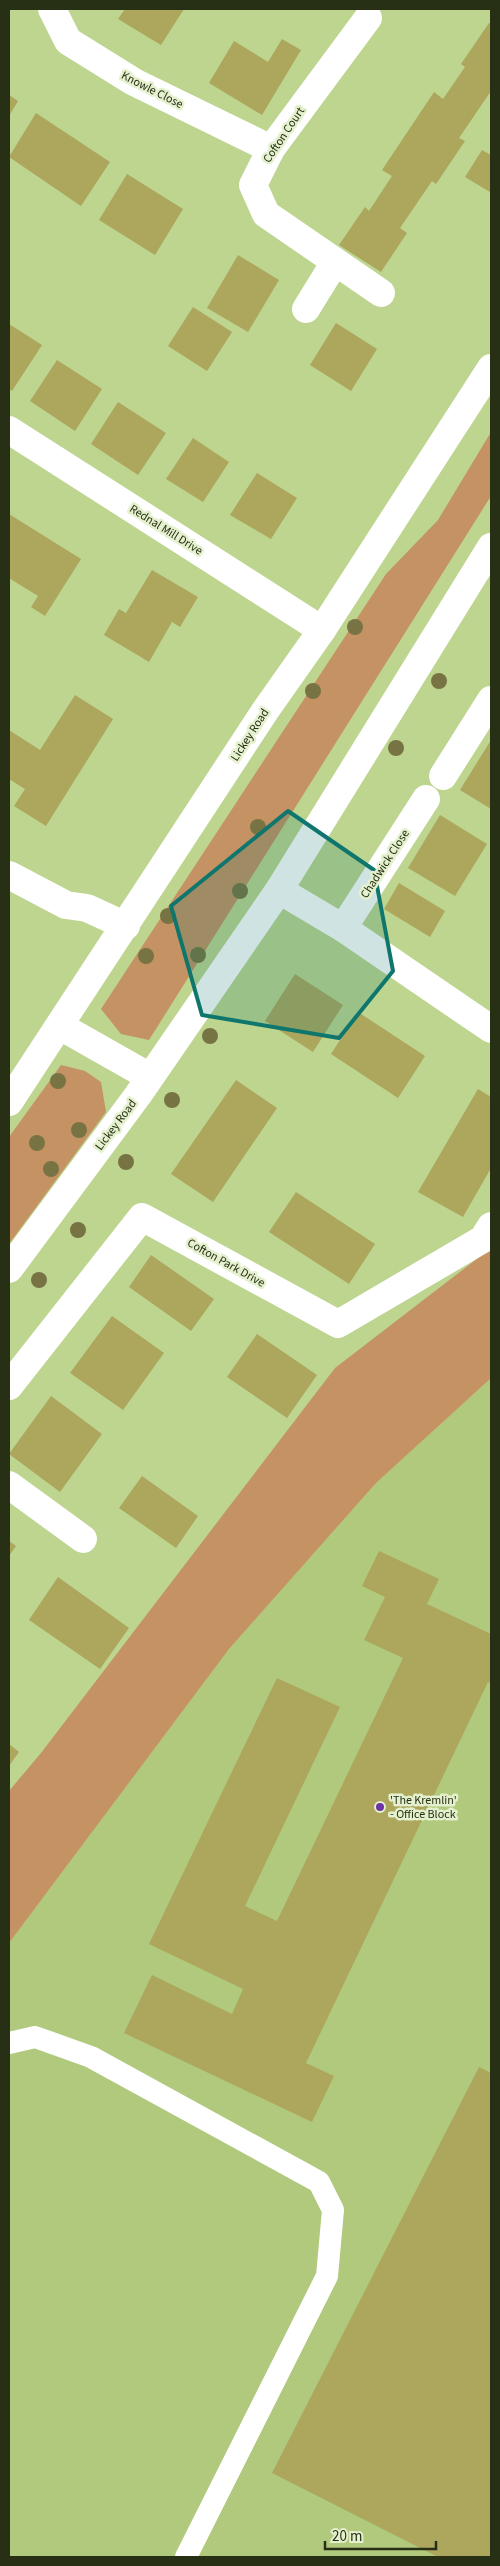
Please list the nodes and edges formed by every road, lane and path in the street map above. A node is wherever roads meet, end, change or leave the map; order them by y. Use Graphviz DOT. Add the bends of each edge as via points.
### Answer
graph roads {
  1 [pos="52,9"];
  2 [pos="368,18"];
  3 [pos="271,149"];
  4 [pos="334,262"];
  5 [pos="381,293"];
  6 [pos="306,309"];
  7 [pos="491,368"];
  8 [pos="9,430"];
  9 [pos="487,564"];
  10 [pos="322,630"];
  11 [pos="491,700"];
  12 [pos="443,776"];
  13 [pos="426,799"];
  14 [pos="9,876"];
  15 [pos="279,890"];
  16 [pos="126,926"];
  17 [pos="343,928"];
  18 [pos="60,1026"];
  19 [pos="491,1029"];
  20 [pos="150,1077"];
  21 [pos="9,1102"];
  22 [pos="491,1226"];
  23 [pos="9,1269"];
  24 [pos="9,1386"];
  25 [pos="9,1486"];
  26 [pos="83,1540"];
  27 [pos="9,2043"];
  28 [pos="186,2557"];
  1 -- 3 [label="street, Knowle Close" via="68,41 134,82"];
  2 -- 3 [label="street, Cofton Court"];
  3 -- 4 [label="street, Cofton Court" via="254,185 266,214"];
  4 -- 5 [label="street, Cofton Court"];
  4 -- 6 [label="street"];
  7 -- 10 [label="street, Lickey Road"];
  8 -- 10 [label="street, Rednal Mill Drive"];
  9 -- 15 [label="street, Lickey Road"];
  10 -- 16 [label="street, Lickey Road" via="265,711"];
  11 -- 12 [label="street"];
  13 -- 17 [label="street, Chadwick Close"];
  14 -- 16 [label="street" via="66,904 87,908"];
  15 -- 17 [label="street"];
  15 -- 20 [label="street, Lickey Road"];
  16 -- 18 [label="street, Lickey Road"];
  17 -- 19 [label="street"];
  18 -- 20 [label="street"];
  18 -- 21 [label="street, Lickey Road"];
  20 -- 23 [label="street, Lickey Road"];
  22 -- 24 [label="street, Cofton Park Drive" via="483,1239 338,1324 142,1217"];
  25 -- 26 [label="street"];
  27 -- 28 [label="lane" via="35,2037 91,2058 319,2182 333,2210 327,2276"];
}
